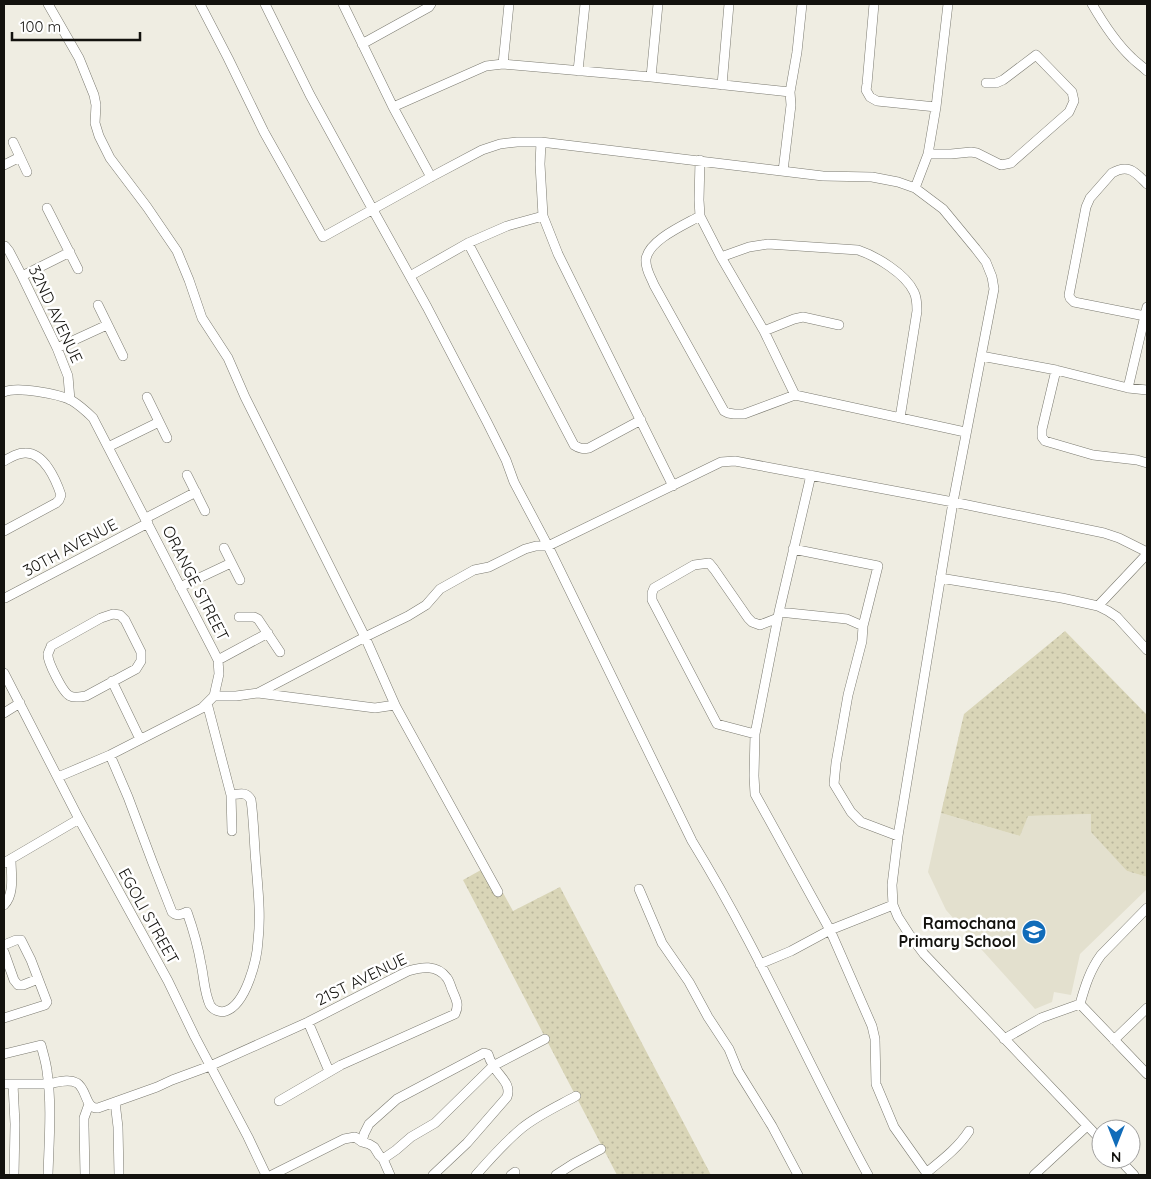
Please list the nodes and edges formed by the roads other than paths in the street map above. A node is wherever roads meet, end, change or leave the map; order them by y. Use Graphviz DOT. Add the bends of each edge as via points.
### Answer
graph roads {
  1 [pos="48,4"];
  2 [pos="200,4"];
  3 [pos="265,4"];
  4 [pos="343,4"];
  5 [pos="431,4"];
  6 [pos="509,4"];
  7 [pos="585,4"];
  8 [pos="658,4"];
  9 [pos="729,4"];
  10 [pos="802,4"];
  11 [pos="874,4"];
  12 [pos="948,4"];
  13 [pos="1092,4"];
  14 [pos="362,44"];
  15 [pos="503,64"];
  16 [pos="578,70"];
  17 [pos="1147,70"];
  18 [pos="651,77"];
  19 [pos="986,83"];
  20 [pos="722,85"];
  21 [pos="790,92"];
  22 [pos="393,107"];
  23 [pos="936,107"];
  24 [pos="12,142"];
  25 [pos="541,142"];
  26 [pos="928,154"];
  27 [pos="20,157"];
  28 [pos="700,160"];
  29 [pos="4,165"];
  30 [pos="783,171"];
  31 [pos="27,172"];
  32 [pos="431,177"];
  33 [pos="1147,184"];
  34 [pos="915,188"];
  35 [pos="47,208"];
  36 [pos="373,210"];
  37 [pos="543,216"];
  38 [pos="700,216"];
  39 [pos="468,243"];
  40 [pos="4,246"];
  41 [pos="70,252"];
  42 [pos="721,257"];
  43 [pos="78,269"];
  44 [pos="22,276"];
  45 [pos="410,276"];
  46 [pos="98,305"];
  47 [pos="1146,312"];
  48 [pos="839,324"];
  49 [pos="107,325"];
  50 [pos="764,331"];
  51 [pos="57,348"];
  52 [pos="123,356"];
  53 [pos="981,356"];
  54 [pos="1056,370"];
  55 [pos="5,388"];
  56 [pos="1128,388"];
  57 [pos="1147,390"];
  58 [pos="795,396"];
  59 [pos="147,397"];
  60 [pos="70,400"];
  61 [pos="900,418"];
  62 [pos="641,420"];
  63 [pos="159,422"];
  64 [pos="966,432"];
  65 [pos="167,438"];
  66 [pos="108,447"];
  67 [pos="4,461"];
  68 [pos="1147,463"];
  69 [pos="187,475"];
  70 [pos="811,476"];
  71 [pos="673,486"];
  72 [pos="196,492"];
  73 [pos="953,502"];
  74 [pos="205,511"];
  75 [pos="147,520"];
  76 [pos="4,531"];
  77 [pos="548,546"];
  78 [pos="224,548"];
  79 [pos="794,548"];
  80 [pos="1147,553"];
  81 [pos="231,563"];
  82 [pos="940,578"];
  83 [pos="240,580"];
  84 [pos="180,588"];
  85 [pos="5,598"];
  86 [pos="1098,606"];
  87 [pos="778,615"];
  88 [pos="239,617"];
  89 [pos="863,626"];
  90 [pos="268,633"];
  91 [pos="365,637"];
  92 [pos="1147,650"];
  93 [pos="280,652"];
  94 [pos="218,660"];
  95 [pos="4,673"];
  96 [pos="112,681"];
  97 [pos="258,692"];
  98 [pos="214,696"];
  99 [pos="20,703"];
  100 [pos="206,703"];
  101 [pos="395,704"];
  102 [pos="4,713"];
  103 [pos="755,734"];
  104 [pos="140,739"];
  105 [pos="110,755"];
  106 [pos="58,776"];
  107 [pos="232,795"];
  108 [pos="79,819"];
  109 [pos="232,830"];
  110 [pos="898,836"];
  111 [pos="8,861"];
  112 [pos="639,889"];
  113 [pos="498,892"];
  114 [pos="4,905"];
  115 [pos="893,905"];
  116 [pos="1147,908"];
  117 [pos="830,930"];
  118 [pos="4,945"];
  119 [pos="4,952"];
  120 [pos="760,964"];
  121 [pos="38,978"];
  122 [pos="1080,1004"];
  123 [pos="1147,1008"];
  124 [pos="4,1018"];
  125 [pos="308,1022"];
  126 [pos="545,1039"];
  127 [pos="1004,1039"];
  128 [pos="1114,1040"];
  129 [pos="4,1054"];
  130 [pos="210,1066"];
  131 [pos="493,1066"];
  132 [pos="329,1071"];
  133 [pos="1147,1074"];
  134 [pos="4,1084"];
  135 [pos="14,1084"];
  136 [pos="49,1084"];
  137 [pos="576,1096"];
  138 [pos="279,1101"];
  139 [pos="115,1102"];
  140 [pos="90,1104"];
  141 [pos="1087,1126"];
  142 [pos="1091,1130"];
  143 [pos="969,1131"];
  144 [pos="362,1142"];
  145 [pos="601,1149"];
  146 [pos="383,1159"];
  147 [pos="927,1174"];
  148 [pos="14,1175"];
  149 [pos="48,1175"];
  150 [pos="85,1175"];
  151 [pos="120,1175"];
  152 [pos="266,1175"];
  153 [pos="272,1175"];
  154 [pos="390,1175"];
  155 [pos="433,1175"];
  156 [pos="476,1175"];
  157 [pos="556,1175"];
  158 [pos="798,1175"];
  159 [pos="868,1175"];
  160 [pos="1034,1175"];
  1 -- 91 [label="street" via="79,58 94,95 95,123 110,158 176,251 202,318 228,358"];
  2 -- 36 [label="street" via="264,132 323,237"];
  3 -- 36 [label="street"];
  4 -- 14 [label="street"];
  5 -- 14 [label="street"];
  6 -- 15 [label="street"];
  7 -- 16 [label="street"];
  8 -- 18 [label="street"];
  9 -- 20 [label="street"];
  10 -- 21 [label="street"];
  11 -- 23 [label="street" via="866,90 870,97 878,101"];
  12 -- 23 [label="street"];
  13 -- 17 [label="street" via="1123,49"];
  14 -- 22 [label="street"];
  15 -- 16 [label="street"];
  15 -- 22 [label="street" via="486,66"];
  16 -- 18 [label="street"];
  18 -- 20 [label="street"];
  19 -- 26 [label="street" via="1003,80 1036,55 1072,92 1074,101 1069,112 1012,163 1001,166 972,152"];
  20 -- 21 [label="street"];
  21 -- 30 [label="street"];
  22 -- 32 [label="street"];
  23 -- 26 [label="street"];
  24 -- 27 [label="street"];
  25 -- 28 [label="street"];
  25 -- 32 [label="street" via="500,144"];
  25 -- 37 [label="street"];
  26 -- 34 [label="street"];
  27 -- 29 [label="street"];
  27 -- 31 [label="street"];
  28 -- 30 [label="street"];
  28 -- 38 [label="street"];
  30 -- 34 [label="street" via="872,177"];
  32 -- 36 [label="street"];
  33 -- 47 [label="street" via="1135,171 1124,168 1112,173 1090,198 1069,296 1074,302"];
  34 -- 53 [label="street" via="943,209 986,262 992,277 994,288"];
  35 -- 41 [label="street"];
  36 -- 45 [label="street"];
  37 -- 39 [label="street" via="506,226"];
  37 -- 62 [label="street" via="558,254"];
  38 -- 42 [label="street"];
  38 -- 58 [label="street" via="651,247 646,259 654,286 724,411 744,414"];
  39 -- 45 [label="street"];
  39 -- 62 [label="street" via="574,445 589,448"];
  40 -- 44 [label="street, 32ND AVENUE"];
  41 -- 43 [label="street"];
  41 -- 44 [label="street"];
  42 -- 50 [label="street"];
  42 -- 61 [label="street" via="768,244 858,250 880,259 904,278 915,295 917,311"];
  44 -- 51 [label="street, 32ND AVENUE"];
  45 -- 77 [label="street"];
  46 -- 49 [label="street"];
  47 -- 56 [label="street"];
  48 -- 50 [label="street" via="803,317"];
  49 -- 51 [label="street"];
  49 -- 52 [label="street"];
  50 -- 58 [label="street"];
  51 -- 60 [label="street, 32ND AVENUE" via="68,376"];
  53 -- 54 [label="street"];
  53 -- 64 [label="street"];
  54 -- 56 [label="street"];
  54 -- 68 [label="street" via="1042,429 1045,441 1093,455"];
  55 -- 60 [label="street, ORANGE STREET" via="46,393"];
  56 -- 57 [label="street"];
  58 -- 61 [label="street"];
  59 -- 63 [label="street"];
  60 -- 66 [label="street, ORANGE STREET" via="93,418"];
  61 -- 64 [label="street"];
  62 -- 71 [label="street"];
  63 -- 65 [label="street"];
  63 -- 66 [label="street"];
  64 -- 73 [label="street"];
  66 -- 75 [label="street, ORANGE STREET"];
  67 -- 76 [label="street" via="19,453 38,456 46,464 61,495 56,503"];
  69 -- 72 [label="street"];
  70 -- 71 [label="street" via="735,461 721,462"];
  70 -- 73 [label="street"];
  70 -- 79 [label="street"];
  71 -- 77 [label="street"];
  72 -- 74 [label="street"];
  72 -- 75 [label="street, 30TH AVENUE"];
  73 -- 80 [label="street" via="1104,534"];
  73 -- 82 [label="street"];
  75 -- 84 [label="street, ORANGE STREET"];
  75 -- 85 [label="street, 30TH AVENUE"];
  77 -- 91 [label="street" via="525,549 489,567 474,570 440,589 426,605"];
  77 -- 120 [label="street" via="692,840"];
  78 -- 81 [label="street"];
  79 -- 87 [label="street"];
  79 -- 89 [label="street" via="878,566"];
  80 -- 86 [label="street"];
  81 -- 83 [label="street"];
  81 -- 84 [label="street"];
  82 -- 86 [label="street"];
  82 -- 110 [label="street"];
  84 -- 94 [label="street, ORANGE STREET"];
  86 -- 92 [label="street" via="1117,617"];
  87 -- 89 [label="street" via="847,619"];
  87 -- 103 [label="street"];
  87 -- 103 [label="street" via="760,625 752,622 709,563 694,564 654,588 652,593 652,600 717,724"];
  88 -- 90 [label="street" via="258,618"];
  89 -- 110 [label="street" via="834,784 861,822"];
  90 -- 93 [label="street"];
  90 -- 94 [label="street"];
  91 -- 97 [label="street"];
  91 -- 101 [label="street"];
  94 -- 98 [label="street, ORANGE STREET" via="219,674"];
  95 -- 99 [label="street, EGOLI STREET"];
  96 -- 96 [label="street" via="136,669 141,662 141,652 120,615 101,618 51,646 48,661 69,696 86,696"];
  96 -- 104 [label="street"];
  97 -- 98 [label="street"];
  97 -- 101 [label="street" via="375,708"];
  98 -- 100 [label="street"];
  99 -- 102 [label="street"];
  99 -- 106 [label="street, EGOLI STREET"];
  100 -- 104 [label="street"];
  100 -- 107 [label="street"];
  101 -- 113 [label="street"];
  103 -- 117 [label="street" via="755,794"];
  104 -- 105 [label="street"];
  105 -- 106 [label="street"];
  105 -- 107 [label="street" via="172,912 179,915 187,912 211,1006 220,1012 236,1005 243,996 258,942 259,905 251,800 244,793"];
  106 -- 108 [label="street, EGOLI STREET"];
  107 -- 109 [label="street"];
  108 -- 111 [label="street"];
  108 -- 130 [label="street, EGOLI STREET" via="168,981"];
  110 -- 115 [label="street"];
  111 -- 114 [label="street" via="10,897"];
  112 -- 158 [label="street" via="662,943 729,1049 738,1071"];
  115 -- 117 [label="street"];
  115 -- 127 [label="street" via="898,918 924,954"];
  116 -- 122 [label="street" via="1096,961"];
  117 -- 120 [label="street"];
  117 -- 147 [label="street" via="872,1026 876,1084 894,1127"];
  118 -- 121 [label="street" via="21,940"];
  119 -- 121 [label="street" via="18,985"];
  120 -- 159 [label="street"];
  121 -- 124 [label="street" via="46,1005"];
  122 -- 127 [label="street" via="1041,1018"];
  122 -- 128 [label="street"];
  123 -- 128 [label="street"];
  125 -- 130 [label="street, 21ST AVENUE"];
  125 -- 132 [label="street"];
  125 -- 132 [label="street, 21ST AVENUE" via="419,967 442,973 456,998 458,1008 449,1018"];
  126 -- 131 [label="street"];
  127 -- 141 [label="street"];
  128 -- 133 [label="street"];
  129 -- 136 [label="street" via="41,1044"];
  130 -- 139 [label="street, 21ST AVENUE"];
  130 -- 152 [label="street, EGOLI STREET"];
  131 -- 144 [label="street" via="488,1054 484,1053 397,1099 369,1124"];
  131 -- 146 [label="street" via="435,1123"];
  131 -- 155 [label="street" via="508,1085 507,1097"];
  132 -- 138 [label="street, 21ST AVENUE"];
  134 -- 135 [label="street"];
  135 -- 136 [label="street"];
  135 -- 148 [label="street"];
  136 -- 140 [label="street" via="65,1081 78,1084"];
  136 -- 149 [label="street"];
  137 -- 156 [label="street" via="522,1128"];
  139 -- 140 [label="street, 21ST AVENUE" via="98,1108"];
  139 -- 151 [label="street"];
  140 -- 150 [label="street" via="84,1118"];
  141 -- 142 [label="street"];
  141 -- 160 [label="street"];
  143 -- 147 [label="street" via="955,1149"];
  144 -- 146 [label="street" via="374,1147"];
  144 -- 153 [label="street" via="355,1138 344,1139"];
  145 -- 157 [label="street"];
  146 -- 154 [label="street"];
}
